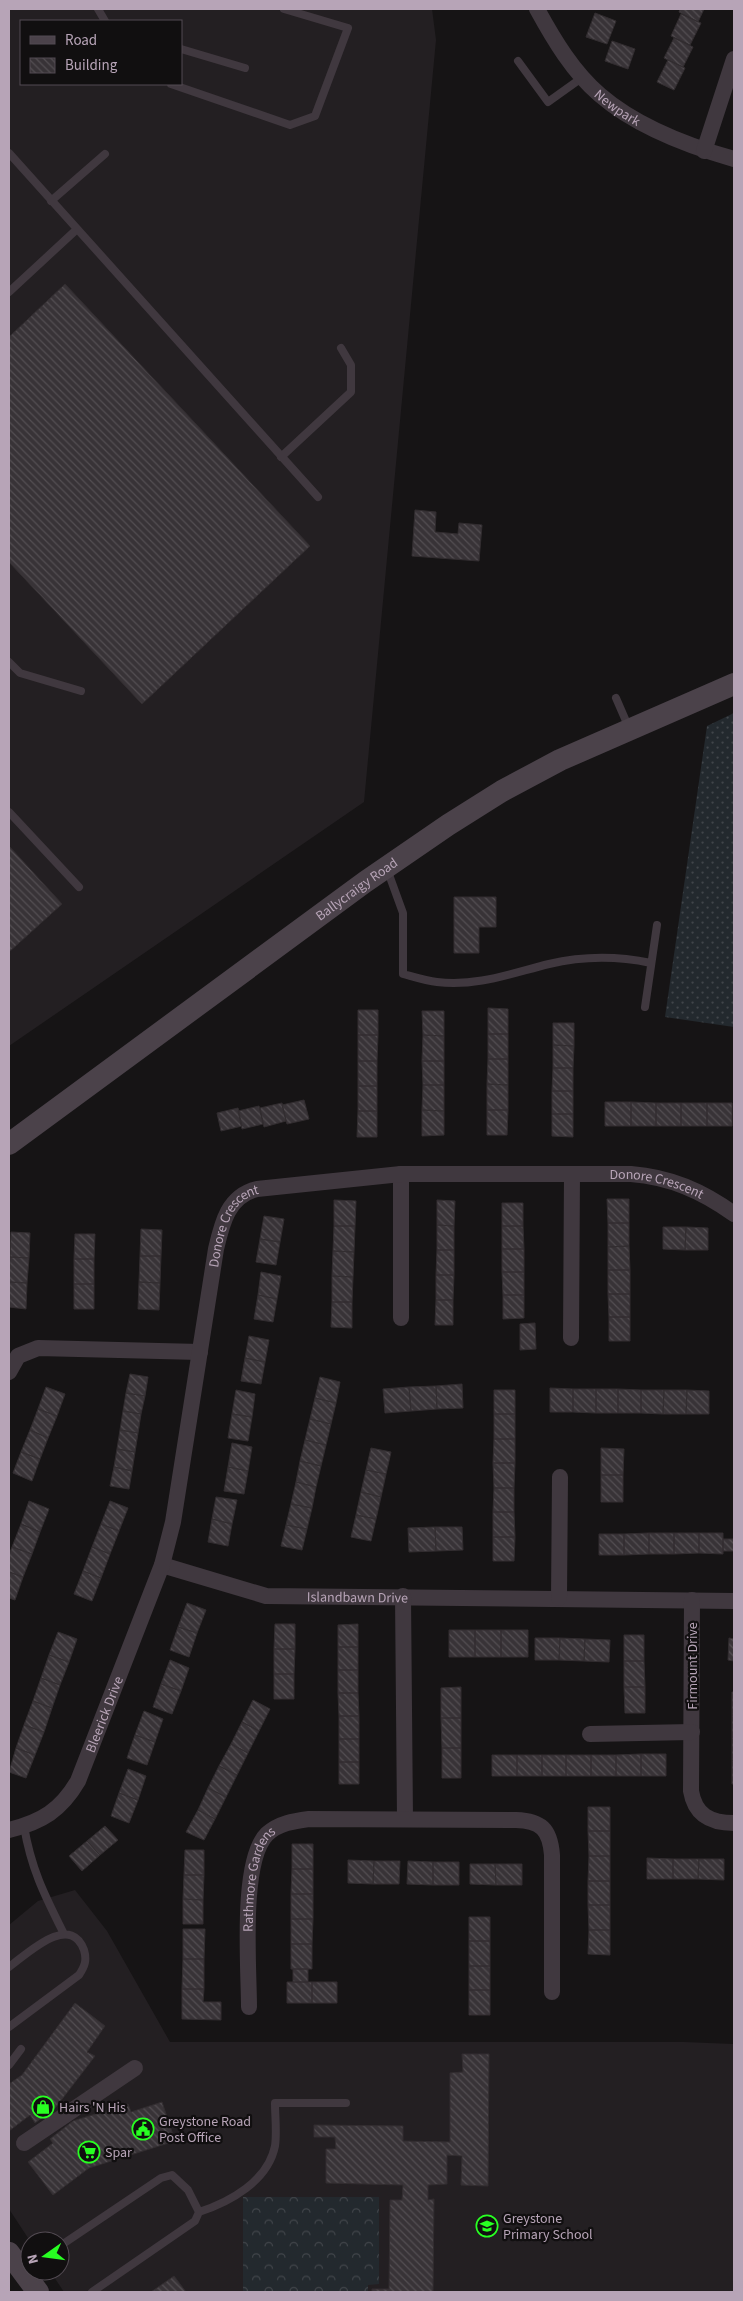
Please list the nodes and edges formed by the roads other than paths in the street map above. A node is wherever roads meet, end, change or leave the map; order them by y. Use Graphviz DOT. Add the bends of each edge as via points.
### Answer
graph roads {
  1 [pos="98,9"];
  2 [pos="284,9"];
  3 [pos="537,9"];
  4 [pos="104,20"];
  5 [pos="182,49"];
  6 [pos="734,59"];
  7 [pos="518,62"];
  8 [pos="245,68"];
  9 [pos="583,78"];
  10 [pos="174,85"];
  11 [pos="704,150"];
  12 [pos="9,153"];
  13 [pos="105,154"];
  14 [pos="734,159"];
  15 [pos="51,202"];
  16 [pos="76,230"];
  17 [pos="9,292"];
  18 [pos="342,348"];
  19 [pos="282,457"];
  20 [pos="318,497"];
  21 [pos="9,662"];
  22 [pos="734,684"];
  23 [pos="81,690"];
  24 [pos="616,698"];
  25 [pos="629,728"];
  26 [pos="9,812"];
  27 [pos="386,867"];
  28 [pos="79,887"];
  29 [pos="657,925"];
  30 [pos="651,962"];
  31 [pos="645,1007"];
  32 [pos="9,1144"];
  33 [pos="402,1174"];
  34 [pos="572,1174"];
  35 [pos="734,1214"];
  36 [pos="401,1318"];
  37 [pos="571,1338"];
  38 [pos="200,1352"];
  39 [pos="9,1372"];
  40 [pos="560,1477"];
  41 [pos="162,1565"];
  42 [pos="403,1596"];
  43 [pos="559,1598"];
  44 [pos="692,1600"];
  45 [pos="734,1601"];
  46 [pos="692,1732"];
  47 [pos="590,1734"];
  48 [pos="406,1819"];
  49 [pos="734,1824"];
  50 [pos="16,1828"];
  51 [pos="64,1934"];
  52 [pos="9,1967"];
  53 [pos="552,1992"];
  54 [pos="249,2007"];
  55 [pos="9,2027"];
  56 [pos="21,2049"];
  57 [pos="9,2065"];
  58 [pos="135,2068"];
  59 [pos="346,2103"];
  60 [pos="24,2143"];
  61 [pos="199,2212"];
  62 [pos="70,2239"];
  63 [pos="9,2253"];
  64 [pos="20,2264"];
  65 [pos="92,2292"];
  1 -- 4 [label="lane"];
  2 -- 10 [label="lane" via="348,28 315,116 290,125"];
  3 -- 9 [label="street, Newpark" via="552,38"];
  5 -- 8 [label="lane"];
  6 -- 11 [label="street"];
  7 -- 9 [label="lane" via="548,102"];
  9 -- 11 [label="street, Newpark" via="626,114"];
  11 -- 14 [label="street, Newpark"];
  12 -- 15 [label="lane"];
  13 -- 15 [label="lane"];
  15 -- 16 [label="lane"];
  16 -- 17 [label="lane"];
  16 -- 19 [label="lane"];
  18 -- 19 [label="lane" via="351,365 351,392"];
  19 -- 20 [label="lane"];
  21 -- 23 [label="lane" via="20,673"];
  22 -- 25 [label="main road, Ballycraigy Road"];
  24 -- 25 [label="lane"];
  25 -- 27 [label="main road, Ballycraigy Road" via="502,791"];
  26 -- 28 [label="lane"];
  27 -- 30 [label="lane" via="403,913 403,974 437,982 463,982 496,979 582,958 622,957"];
  27 -- 32 [label="main road, Ballycraigy Road"];
  29 -- 30 [label="lane"];
  30 -- 31 [label="lane"];
  33 -- 34 [label="street, Donore Crescent"];
  33 -- 36 [label="street"];
  33 -- 38 [label="street, Donore Crescent" via="257,1189 238,1197 228,1211 220,1234"];
  34 -- 35 [label="street, Donore Crescent" via="666,1178 693,1189"];
  34 -- 37 [label="street"];
  38 -- 39 [label="street" via="38,1348 18,1356"];
  38 -- 41 [label="street, Donore Crescent" via="173,1522"];
  40 -- 43 [label="street"];
  41 -- 42 [label="street, Islandbawn Drive" via="266,1596"];
  41 -- 50 [label="street, Bleerick Drive" via="78,1780 54,1812"];
  42 -- 43 [label="street, Islandbawn Drive"];
  42 -- 48 [label="street"];
  43 -- 44 [label="street, Islandbawn Drive"];
  44 -- 45 [label="street, Islandbawn Drive"];
  44 -- 46 [label="street, Firmount Drive"];
  46 -- 47 [label="street"];
  46 -- 49 [label="street, Firmount Drive" via="691,1791 694,1804 709,1820"];
  48 -- 53 [label="street, Rathmore Gardens" via="532,1821 543,1828 550,1840 552,1855"];
  48 -- 54 [label="street, Rathmore Gardens" via="296,1821 279,1825 263,1839 255,1854 250,1885"];
  50 -- 51 [label="lane"];
  51 -- 52 [label="lane" via="49,1939"];
  51 -- 55 [label="lane" via="73,1935 82,1946 86,1964 82,1971"];
  56 -- 57 [label="lane"];
  58 -- 60 [label="street"];
  59 -- 61 [label="lane" via="275,2103 275,2146 261,2173 237,2194"];
  61 -- 62 [label="lane" via="178,2178 167,2176"];
  61 -- 65 [label="lane" via="190,2225"];
  63 -- 64 [label="main road"];
}
